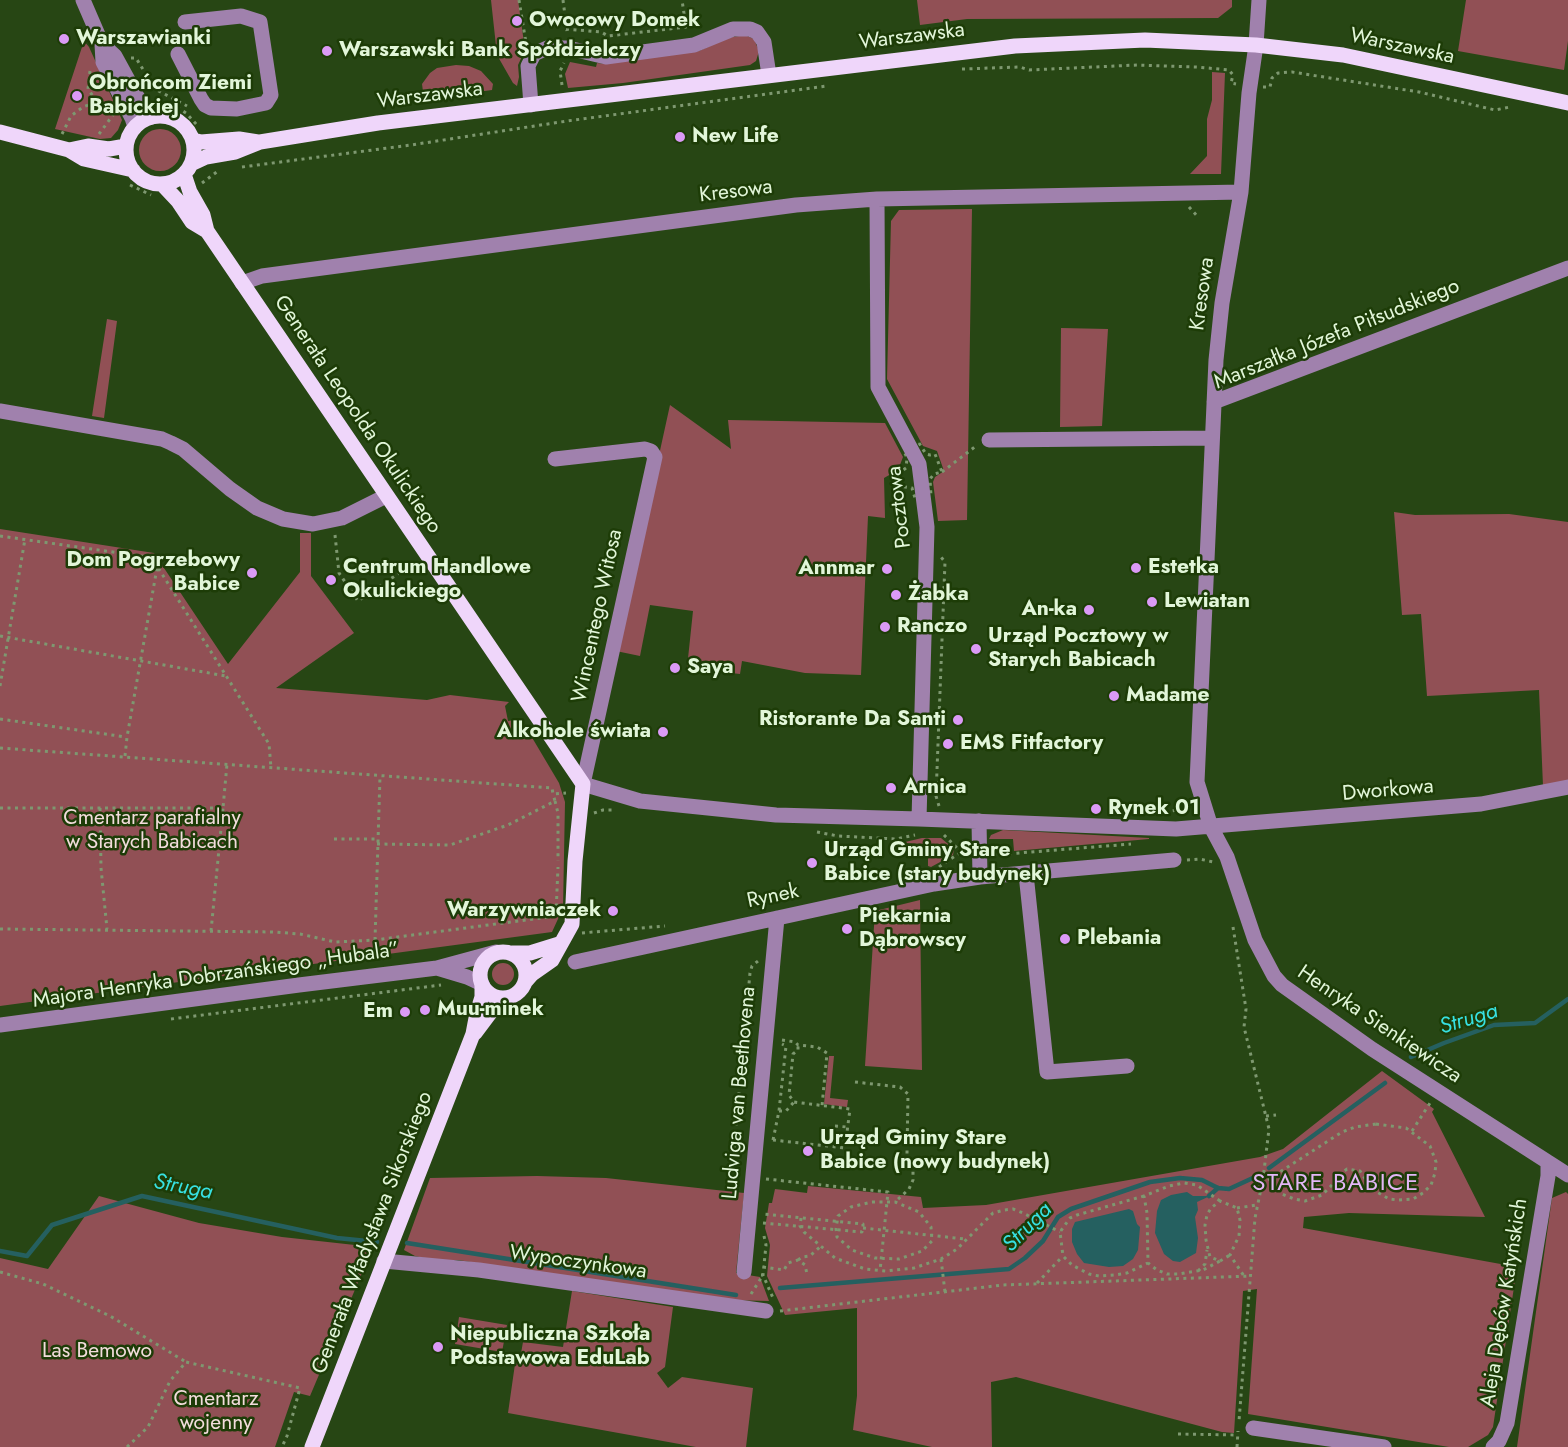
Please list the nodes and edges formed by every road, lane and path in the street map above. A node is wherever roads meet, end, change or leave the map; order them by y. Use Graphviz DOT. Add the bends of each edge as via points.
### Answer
graph roads {
  1 [pos="83,0"];
  2 [pos="519,0"];
  3 [pos="562,0"];
  4 [pos="682,0"];
  5 [pos="1259,0"];
  6 [pos="185,22"];
  7 [pos="566,29"];
  8 [pos="102,44"];
  9 [pos="1256,45"];
  10 [pos="568,48"];
  11 [pos="178,54"];
  12 [pos="534,54"];
  13 [pos="961,69"];
  14 [pos="90,70"];
  15 [pos="769,75"];
  16 [pos="1232,83"];
  17 [pos="835,85"];
  18 [pos="1270,87"];
  19 [pos="97,102"];
  20 [pos="1568,103"];
  21 [pos="531,105"];
  22 [pos="1518,105"];
  23 [pos="113,106"];
  24 [pos="155,111"];
  25 [pos="135,127"];
  26 [pos="0,132"];
  27 [pos="196,133"];
  28 [pos="260,142"];
  29 [pos="71,143"];
  30 [pos="126,146"];
  31 [pos="231,168"];
  32 [pos="188,169"];
  33 [pos="220,169"];
  34 [pos="130,177"];
  35 [pos="159,191"];
  36 [pos="190,192"];
  37 [pos="1240,192"];
  38 [pos="877,199"];
  39 [pos="1185,204"];
  40 [pos="1198,216"];
  41 [pos="207,231"];
  42 [pos="1568,268"];
  43 [pos="242,283"];
  44 [pos="1214,402"];
  45 [pos="0,411"];
  46 [pos="1212,438"];
  47 [pos="989,440"];
  48 [pos="555,459"];
  49 [pos="942,472"];
  50 [pos="386,496"];
  51 [pos="333,520"];
  52 [pos="0,536"];
  53 [pos="25,539"];
  54 [pos="937,551"];
  55 [pos="416,562"];
  56 [pos="157,566"];
  57 [pos="0,636"];
  58 [pos="8,638"];
  59 [pos="141,661"];
  60 [pos="226,676"];
  61 [pos="0,686"];
  62 [pos="0,719"];
  63 [pos="126,737"];
  64 [pos="0,748"];
  65 [pos="125,757"];
  66 [pos="227,764"];
  67 [pos="271,768"];
  68 [pos="380,776"];
  69 [pos="583,784"];
  70 [pos="1568,787"];
  71 [pos="553,794"];
  72 [pos="566,794"];
  73 [pos="555,801"];
  74 [pos="0,808"];
  75 [pos="100,808"];
  76 [pos="223,808"];
  77 [pos="1174,809"];
  78 [pos="919,819"];
  79 [pos="938,820"];
  80 [pos="979,821"];
  81 [pos="1211,827"];
  82 [pos="1176,829"];
  83 [pos="334,839"];
  84 [pos="377,842"];
  85 [pos="1142,843"];
  86 [pos="961,852"];
  87 [pos="979,853"];
  88 [pos="1177,860"];
  89 [pos="1216,863"];
  90 [pos="936,869"];
  91 [pos="1026,874"];
  92 [pos="980,877"];
  93 [pos="777,918"];
  94 [pos="1232,922"];
  95 [pos="0,929"];
  96 [pos="107,930"];
  97 [pos="211,931"];
  98 [pos="375,940"];
  99 [pos="559,944"];
  100 [pos="504,952"];
  101 [pos="763,955"];
  102 [pos="575,962"];
  103 [pos="437,968"];
  104 [pos="525,982"];
  105 [pos="450,984"];
  106 [pos="482,984"];
  107 [pos="507,998"];
  108 [pos="171,1019"];
  109 [pos="0,1026"];
  110 [pos="473,1034"];
  111 [pos="782,1040"];
  112 [pos="798,1045"];
  113 [pos="1127,1066"];
  114 [pos="855,1082"];
  115 [pos="1439,1092"];
  116 [pos="794,1102"];
  117 [pos="822,1106"];
  118 [pos="779,1111"];
  119 [pos="1276,1115"];
  120 [pos="1266,1116"];
  121 [pos="835,1126"];
  122 [pos="848,1127"];
  123 [pos="1412,1131"];
  124 [pos="772,1149"];
  125 [pos="1548,1162"];
  126 [pos="768,1173"];
  127 [pos="1568,1175"];
  128 [pos="1263,1179"];
  129 [pos="1269,1179"];
  130 [pos="736,1180"];
  131 [pos="1144,1196"];
  132 [pos="1220,1201"];
  133 [pos="886,1202"];
  134 [pos="895,1202"];
  135 [pos="1257,1204"];
  136 [pos="1237,1208"];
  137 [pos="772,1215"];
  138 [pos="801,1218"];
  139 [pos="836,1221"];
  140 [pos="763,1222"];
  141 [pos="771,1223"];
  142 [pos="800,1226"];
  143 [pos="863,1228"];
  144 [pos="836,1229"];
  145 [pos="884,1230"];
  146 [pos="1058,1231"];
  147 [pos="933,1236"];
  148 [pos="965,1239"];
  149 [pos="820,1246"];
  150 [pos="1207,1249"];
  151 [pos="1230,1254"];
  152 [pos="1063,1256"];
  153 [pos="881,1259"];
  154 [pos="941,1259"];
  155 [pos="798,1260"];
  156 [pos="384,1261"];
  157 [pos="1220,1261"];
  158 [pos="1148,1263"];
  159 [pos="763,1267"];
  160 [pos="880,1271"];
  161 [pos="0,1272"];
  162 [pos="744,1272"];
  163 [pos="1197,1272"];
  164 [pos="807,1274"];
  165 [pos="763,1275"];
  166 [pos="1244,1276"];
  167 [pos="1251,1276"];
  168 [pos="1108,1278"];
  169 [pos="1037,1283"];
  170 [pos="945,1292"];
  171 [pos="741,1309"];
  172 [pos="766,1311"];
  173 [pos="186,1362"];
  174 [pos="1253,1428"];
  175 [pos="1178,1434"];
  176 [pos="1238,1435"];
  177 [pos="127,1447"];
  178 [pos="282,1447"];
  179 [pos="312,1447"];
  180 [pos="1237,1447"];
  181 [pos="1384,1447"];
  182 [pos="1493,1447"];
  1 -- 8 [label="street"];
  2 -- 12 [label="path" via="525,42"];
  3 -- 7 [label="path"];
  4 -- 7 [label="path" via="686,27 608,36"];
  5 -- 9 [label="street, Kresowa"];
  6 -- 11 [label="street" via="241,16 260,22 271,95 267,104 237,109 205,105"];
  7 -- 10 [label="path"];
  8 -- 24 [label="street" via="115,56 138,99"];
  8 -- 25 [label="street" via="103,62"];
  9 -- 15 [label="main road, Warszawska" via="1145,40 1015,46"];
  9 -- 20 [label="main road, Warszawska" via="1343,56"];
  9 -- 37 [label="street, Kresowa"];
  10 -- 12 [label="street" via="547,48"];
  10 -- 15 [label="street" via="606,57 694,45 733,29 750,29 764,42"];
  12 -- 21 [label="street" via="528,66"];
  13 -- 16 [label="path" via="1197,67 1229,70"];
  14 -- 19 [label="path" via="88,89"];
  15 -- 21 [label="main road, Warszawska"];
  17 -- 31 [label="path"];
  18 -- 22 [label="path" via="1278,73 1292,72 1419,92 1496,110"];
  19 -- 23 [label="path"];
  19 -- 29 [label="path" via="71,116 62,134"];
  21 -- 28 [label="main road, Warszawska"];
  24 -- 25 [label="main road"];
  24 -- 27 [label="main road"];
  24 -- 27 [label="path" via="178,108 186,113"];
  25 -- 30 [label="main road"];
  26 -- 29 [label="main road"];
  27 -- 28 [label="main road, Warszawska" via="201,142"];
  27 -- 32 [label="main road"];
  28 -- 32 [label="main road, Warszawska" via="200,159"];
  29 -- 30 [label="main road" via="109,149"];
  29 -- 34 [label="main road" via="84,159"];
  30 -- 34 [label="main road"];
  32 -- 35 [label="main road"];
  32 -- 36 [label="main road, Generała Leopolda Okulickiego"];
  33 -- 36 [label="path"];
  34 -- 35 [label="path"];
  34 -- 35 [label="main road" via="146,180"];
  35 -- 41 [label="main road, Generała Leopolda Okulickiego" via="178,201 192,222"];
  36 -- 41 [label="main road, Generała Leopolda Okulickiego"];
  37 -- 38 [label="street, Kresowa"];
  37 -- 44 [label="street, Kresowa" via="1222,303"];
  38 -- 43 [label="street, Kresowa" via="638,225 262,276"];
  38 -- 78 [label="street, Pocztowa" via="878,387 919,464 927,527"];
  39 -- 40 [label="path"];
  41 -- 43 [label="main road, Generała Leopolda Okulickiego"];
  42 -- 44 [label="street, Marszałka Józefa Piłsudskiego"];
  43 -- 50 [label="main road, Generała Leopolda Okulickiego"];
  44 -- 46 [label="street, Marszałka Józefa Piłsudskiego"];
  45 -- 51 [label="street" via="162,439 183,449 257,508 284,519 313,524"];
  46 -- 47 [label="street"];
  46 -- 81 [label="street, Marszałka Józefa Piłsudskiego" via="1197,782"];
  47 -- 49 [label="path" via="960,456"];
  48 -- 69 [label="street, Wincentego Witosa" via="645,449 655,457"];
  50 -- 51 [label="street"];
  50 -- 69 [label="main road, Generała Leopolda Okulickiego"];
  51 -- 55 [label="path" via="339,573 358,601"];
  52 -- 53 [label="path"];
  53 -- 56 [label="path" via="148,556"];
  53 -- 58 [label="path"];
  54 -- 79 [label="path" via="945,562"];
  56 -- 59 [label="path"];
  56 -- 60 [label="path"];
  57 -- 58 [label="path"];
  58 -- 59 [label="path"];
  58 -- 61 [label="path"];
  59 -- 60 [label="path"];
  59 -- 63 [label="path"];
  60 -- 67 [label="path" via="269,744"];
  62 -- 63 [label="path"];
  63 -- 65 [label="path"];
  64 -- 65 [label="path"];
  65 -- 66 [label="path"];
  66 -- 67 [label="path"];
  66 -- 76 [label="path"];
  67 -- 68 [label="path"];
  68 -- 71 [label="path" via="552,788"];
  68 -- 84 [label="path"];
  69 -- 78 [label="street" via="662,804 776,815"];
  69 -- 99 [label="main road" via="572,924"];
  70 -- 81 [label="street, Dworkowa" via="1481,804"];
  71 -- 72 [label="path"];
  71 -- 73 [label="path"];
  73 -- 84 [label="path" via="508,825 450,845"];
  73 -- 98 [label="path" via="559,841 556,916"];
  74 -- 75 [label="path"];
  75 -- 76 [label="path"];
  75 -- 96 [label="path"];
  76 -- 97 [label="path"];
  77 -- 82 [label="path"];
  78 -- 79 [label="street"];
  79 -- 80 [label="street"];
  79 -- 86 [label="path" via="937,833"];
  80 -- 82 [label="street"];
  80 -- 87 [label="street"];
  81 -- 82 [label="street"];
  81 -- 115 [label="street, Henryka Sienkiewicza" via="1227,857 1255,940 1277,980"];
  83 -- 84 [label="path"];
  84 -- 98 [label="path"];
  85 -- 87 [label="path" via="1007,855"];
  86 -- 87 [label="path"];
  86 -- 90 [label="path"];
  87 -- 92 [label="street"];
  88 -- 89 [label="path"];
  88 -- 91 [label="street, Rynek"];
  91 -- 92 [label="street, Rynek"];
  91 -- 113 [label="street" via="1047,1072"];
  92 -- 93 [label="street, Rynek"];
  93 -- 102 [label="street, Rynek"];
  93 -- 162 [label="street, Ludviga van Beethovena"];
  94 -- 120 [label="path" via="1246,1009 1244,1027"];
  95 -- 96 [label="path"];
  96 -- 97 [label="path"];
  97 -- 98 [label="path" via="300,934 335,942"];
  99 -- 100 [label="main road" via="530,953"];
  99 -- 104 [label="main road" via="552,960"];
  100 -- 103 [label="street, Majora Henryka Dobrzańskiego „Hubala”"];
  100 -- 104 [label="main road" via="520,959 525,967"];
  100 -- 106 [label="main road" via="483,964"];
  101 -- 130 [label="path" via="750,973 731,1180"];
  103 -- 106 [label="street, Majora Henryka Dobrzańskiego „Hubala”"];
  103 -- 109 [label="street, Majora Henryka Dobrzańskiego „Hubala”"];
  104 -- 107 [label="main road" via="518,993"];
  105 -- 108 [label="path"];
  106 -- 107 [label="main road" via="491,994"];
  106 -- 110 [label="main road, Generała Władysława Sikorskiego" via="483,997"];
  107 -- 110 [label="main road, Generała Władysława Sikorskiego"];
  110 -- 156 [label="main road, Generała Władysława Sikorskiego"];
  111 -- 112 [label="path"];
  112 -- 116 [label="path" via="793,1054 789,1095"];
  112 -- 117 [label="path" via="817,1047 827,1053"];
  114 -- 134 [label="path" via="900,1087 908,1094 907,1154 913,1180 909,1190"];
  115 -- 123 [label="path"];
  115 -- 125 [label="street, Henryka Sienkiewicza"];
  116 -- 117 [label="path"];
  116 -- 118 [label="path" via="790,1109"];
  117 -- 122 [label="path" via="850,1109"];
  119 -- 120 [label="path"];
  120 -- 128 [label="path" via="1269,1129"];
  121 -- 122 [label="path"];
  122 -- 124 [label="path" via="845,1148 773,1140"];
  123 -- 129 [label="path" via="1386,1124 1355,1127"];
  123 -- 129 [label="path" via="1430,1146 1436,1162 1431,1185 1413,1198 1381,1196 1364,1174 1352,1169 1337,1176 1322,1195 1311,1200 1288,1197"];
  125 -- 127 [label="street, Henryka Sienkiewicza"];
  125 -- 182 [label="street, Aleja Dębów Katyńskich" via="1507,1423"];
  126 -- 133 [label="path" via="766,1179 888,1192"];
  128 -- 129 [label="path"];
  128 -- 135 [label="path"];
  131 -- 132 [label="path" via="1185,1184 1197,1185"];
  131 -- 146 [label="path" via="1077,1215"];
  131 -- 158 [label="path"];
  132 -- 136 [label="path"];
  132 -- 150 [label="path" via="1211,1208 1204,1225"];
  133 -- 134 [label="path"];
  133 -- 139 [label="path" via="857,1205 841,1213"];
  133 -- 145 [label="path"];
  134 -- 147 [label="path" via="922,1215"];
  135 -- 136 [label="path"];
  135 -- 167 [label="path"];
  136 -- 151 [label="path" via="1239,1236"];
  137 -- 138 [label="path"];
  137 -- 140 [label="path" via="764,1214"];
  137 -- 141 [label="path"];
  138 -- 139 [label="path"];
  138 -- 142 [label="path"];
  139 -- 143 [label="path" via="863,1224"];
  139 -- 144 [label="path"];
  140 -- 141 [label="path"];
  140 -- 159 [label="path"];
  141 -- 142 [label="path"];
  142 -- 144 [label="path"];
  142 -- 149 [label="path"];
  143 -- 144 [label="path" via="862,1232"];
  143 -- 145 [label="path"];
  144 -- 153 [label="path" via="837,1238 852,1250"];
  145 -- 147 [label="path"];
  145 -- 153 [label="path"];
  146 -- 148 [label="path" via="1013,1209 993,1214"];
  146 -- 152 [label="path"];
  147 -- 148 [label="path"];
  147 -- 153 [label="path" via="918,1253"];
  148 -- 154 [label="path"];
  149 -- 155 [label="path" via="810,1257"];
  149 -- 160 [label="path" via="844,1262"];
  150 -- 157 [label="path" via="1210,1257"];
  150 -- 163 [label="path" via="1205,1264"];
  151 -- 157 [label="path"];
  151 -- 166 [label="path"];
  152 -- 168 [label="path" via="1089,1274"];
  152 -- 169 [label="path"];
  153 -- 160 [label="path"];
  154 -- 160 [label="path" via="914,1268"];
  154 -- 170 [label="path"];
  155 -- 159 [label="path" via="788,1263 784,1270"];
  155 -- 164 [label="path" via="806,1265"];
  156 -- 171 [label="street, Wypoczynkowa" via="479,1270"];
  156 -- 179 [label="main road, Generała Władysława Sikorskiego"];
  157 -- 163 [label="path"];
  158 -- 163 [label="path" via="1167,1274"];
  158 -- 168 [label="path"];
  159 -- 165 [label="path"];
  161 -- 173 [label="path" via="43,1284 110,1316"];
  165 -- 170 [label="path" via="779,1311"];
  165 -- 171 [label="path"];
  166 -- 167 [label="path"];
  166 -- 168 [label="path"];
  167 -- 176 [label="path"];
  168 -- 169 [label="path"];
  169 -- 170 [label="path"];
  171 -- 172 [label="street, Wypoczynkowa"];
  173 -- 177 [label="path" via="170,1381 148,1428"];
  173 -- 178 [label="path" via="300,1388"];
  174 -- 181 [label="street"];
  175 -- 176 [label="path"];
  176 -- 180 [label="path"];
}
